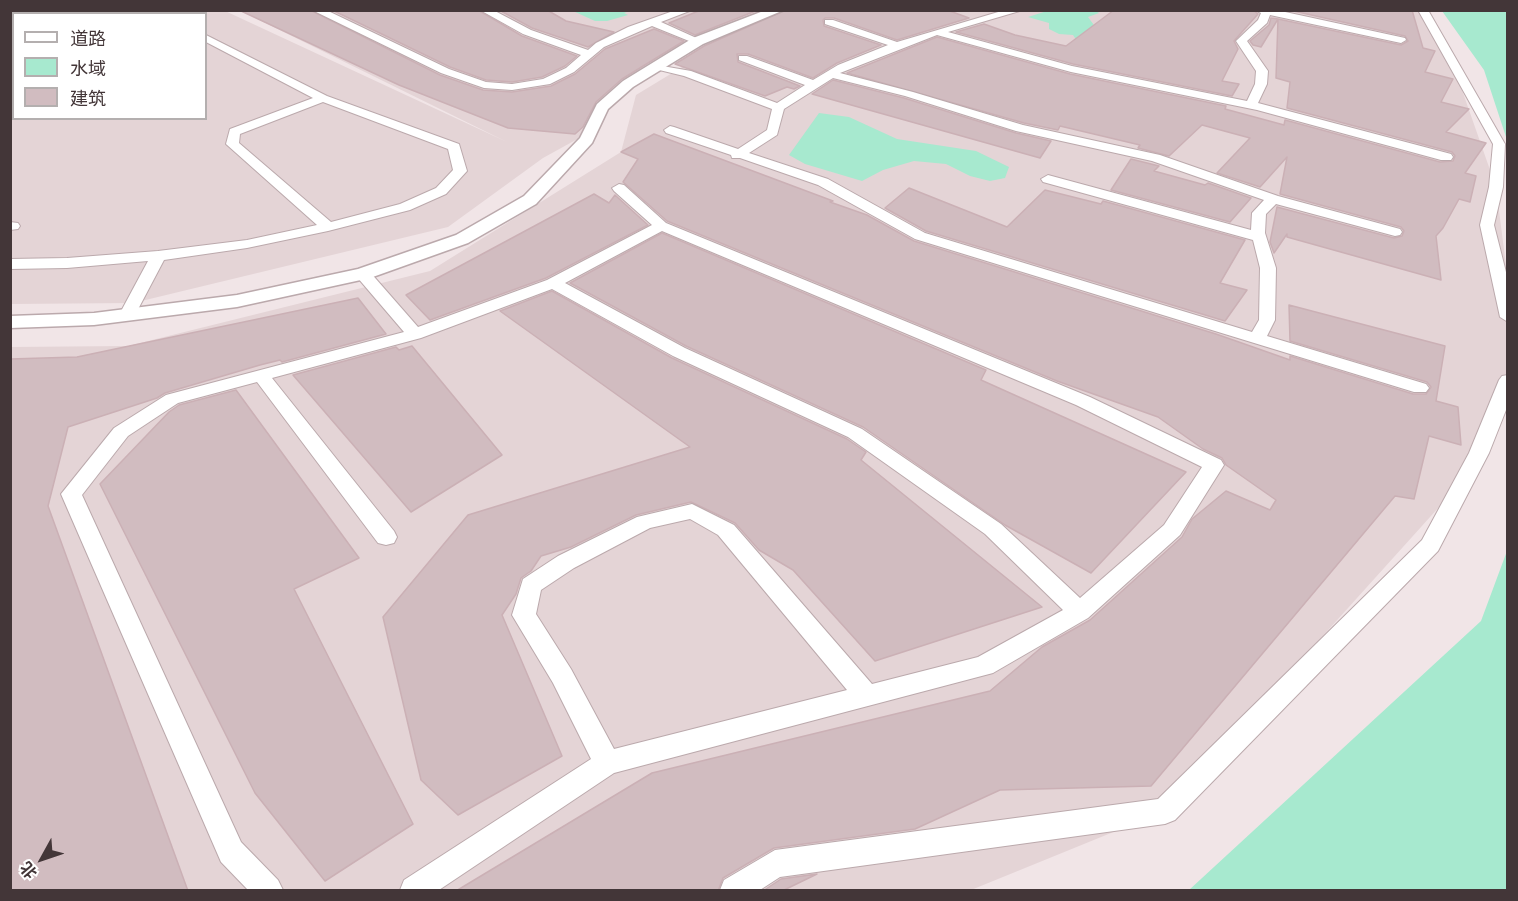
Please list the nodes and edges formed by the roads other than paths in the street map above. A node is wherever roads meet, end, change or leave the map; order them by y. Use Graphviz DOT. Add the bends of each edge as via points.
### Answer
graph roads {
  1 [pos="317,10"];
  2 [pos="485,10"];
  3 [pos="687,10"];
  4 [pos="778,10"];
  5 [pos="972,10"];
  6 [pos="1018,10"];
  7 [pos="1423,10"];
  8 [pos="1263,11"];
  9 [pos="992,17"];
  10 [pos="652,22"];
  11 [pos="829,22"];
  12 [pos="936,32"];
  13 [pos="207,39"];
  14 [pos="1401,40"];
  15 [pos="698,41"];
  16 [pos="897,45"];
  17 [pos="589,54"];
  18 [pos="743,58"];
  19 [pos="655,66"];
  20 [pos="831,74"];
  21 [pos="814,84"];
  22 [pos="323,98"];
  23 [pos="1251,106"];
  24 [pos="778,107"];
  25 [pos="670,130"];
  26 [pos="737,154"];
  27 [pos="1446,158"];
  28 [pos="1048,179"];
  29 [pos="619,188"];
  30 [pos="1273,199"];
  31 [pos="661,226"];
  32 [pos="328,227"];
  33 [pos="1395,232"];
  34 [pos="1259,237"];
  35 [pos="158,256"];
  36 [pos="10,264"];
  37 [pos="363,274"];
  38 [pos="553,283"];
  39 [pos="127,315"];
  40 [pos="1508,316"];
  41 [pos="10,322"];
  42 [pos="415,334"];
  43 [pos="1257,339"];
  44 [pos="261,375"];
  45 [pos="1508,380"];
  46 [pos="1420,388"];
  47 [pos="386,537"];
  48 [pos="1080,612"];
  49 [pos="867,696"];
  50 [pos="608,763"];
  51 [pos="268,891"];
  52 [pos="414,891"];
  53 [pos="734,891"];
  1 -- 17 [label="street" via="445,71 484,85 512,87 546,82 570,70"];
  2 -- 17 [label="street" via="527,32"];
  3 -- 10 [label="street"];
  4 -- 15 [label="street"];
  5 -- 9 [label="street"];
  6 -- 9 [label="street"];
  7 -- 40 [label="street" via="1499,144 1496,187 1487,225"];
  8 -- 14 [label="street"];
  8 -- 23 [label="street" via="1263,21 1241,40 1262,71"];
  9 -- 12 [label="street"];
  10 -- 15 [label="street"];
  10 -- 17 [label="street" via="600,45"];
  11 -- 16 [label="street"];
  12 -- 16 [label="street"];
  12 -- 23 [label="street" via="1071,69"];
  13 -- 22 [label="street"];
  15 -- 19 [label="street"];
  16 -- 20 [label="street"];
  18 -- 21 [label="street"];
  19 -- 24 [label="street" via="687,73"];
  19 -- 37 [label="street" via="602,107 587,140 530,200 462,239"];
  20 -- 21 [label="street"];
  20 -- 30 [label="street" via="1020,128 1155,158"];
  21 -- 24 [label="street"];
  22 -- 32 [label="street" via="234,132 232,144"];
  22 -- 32 [label="street" via="454,147 460,171 441,191 405,207"];
  23 -- 27 [label="street"];
  24 -- 26 [label="street" via="773,132"];
  25 -- 26 [label="street"];
  26 -- 43 [label="street" via="823,182 920,236"];
  28 -- 34 [label="street"];
  29 -- 31 [label="street"];
  30 -- 33 [label="street"];
  30 -- 34 [label="street" via="1259,213"];
  31 -- 38 [label="street"];
  31 -- 48 [label="street" via="1083,400 1214,465 1172,530"];
  32 -- 35 [label="street" via="247,244"];
  34 -- 43 [label="street" via="1268,268 1267,320"];
  35 -- 36 [label="street"];
  35 -- 39 [label="street"];
  37 -- 39 [label="street" via="237,301"];
  37 -- 42 [label="street"];
  38 -- 42 [label="street"];
  38 -- 48 [label="street" via="679,352 855,433 993,529"];
  39 -- 41 [label="street"];
  42 -- 44 [label="street"];
  43 -- 46 [label="street"];
  44 -- 47 [label="street"];
  44 -- 51 [label="street" via="172,399 121,432 71,494 231,852"];
  45 -- 53 [label="street" via="1479,453 1430,545 1165,811 775,864"];
  48 -- 49 [label="street" via="984,666"];
  49 -- 50 [label="street"];
  49 -- 50 [label="street" via="726,530 692,511 644,522 566,562 531,585 524,615"];
  50 -- 52 [label="street"];
}
